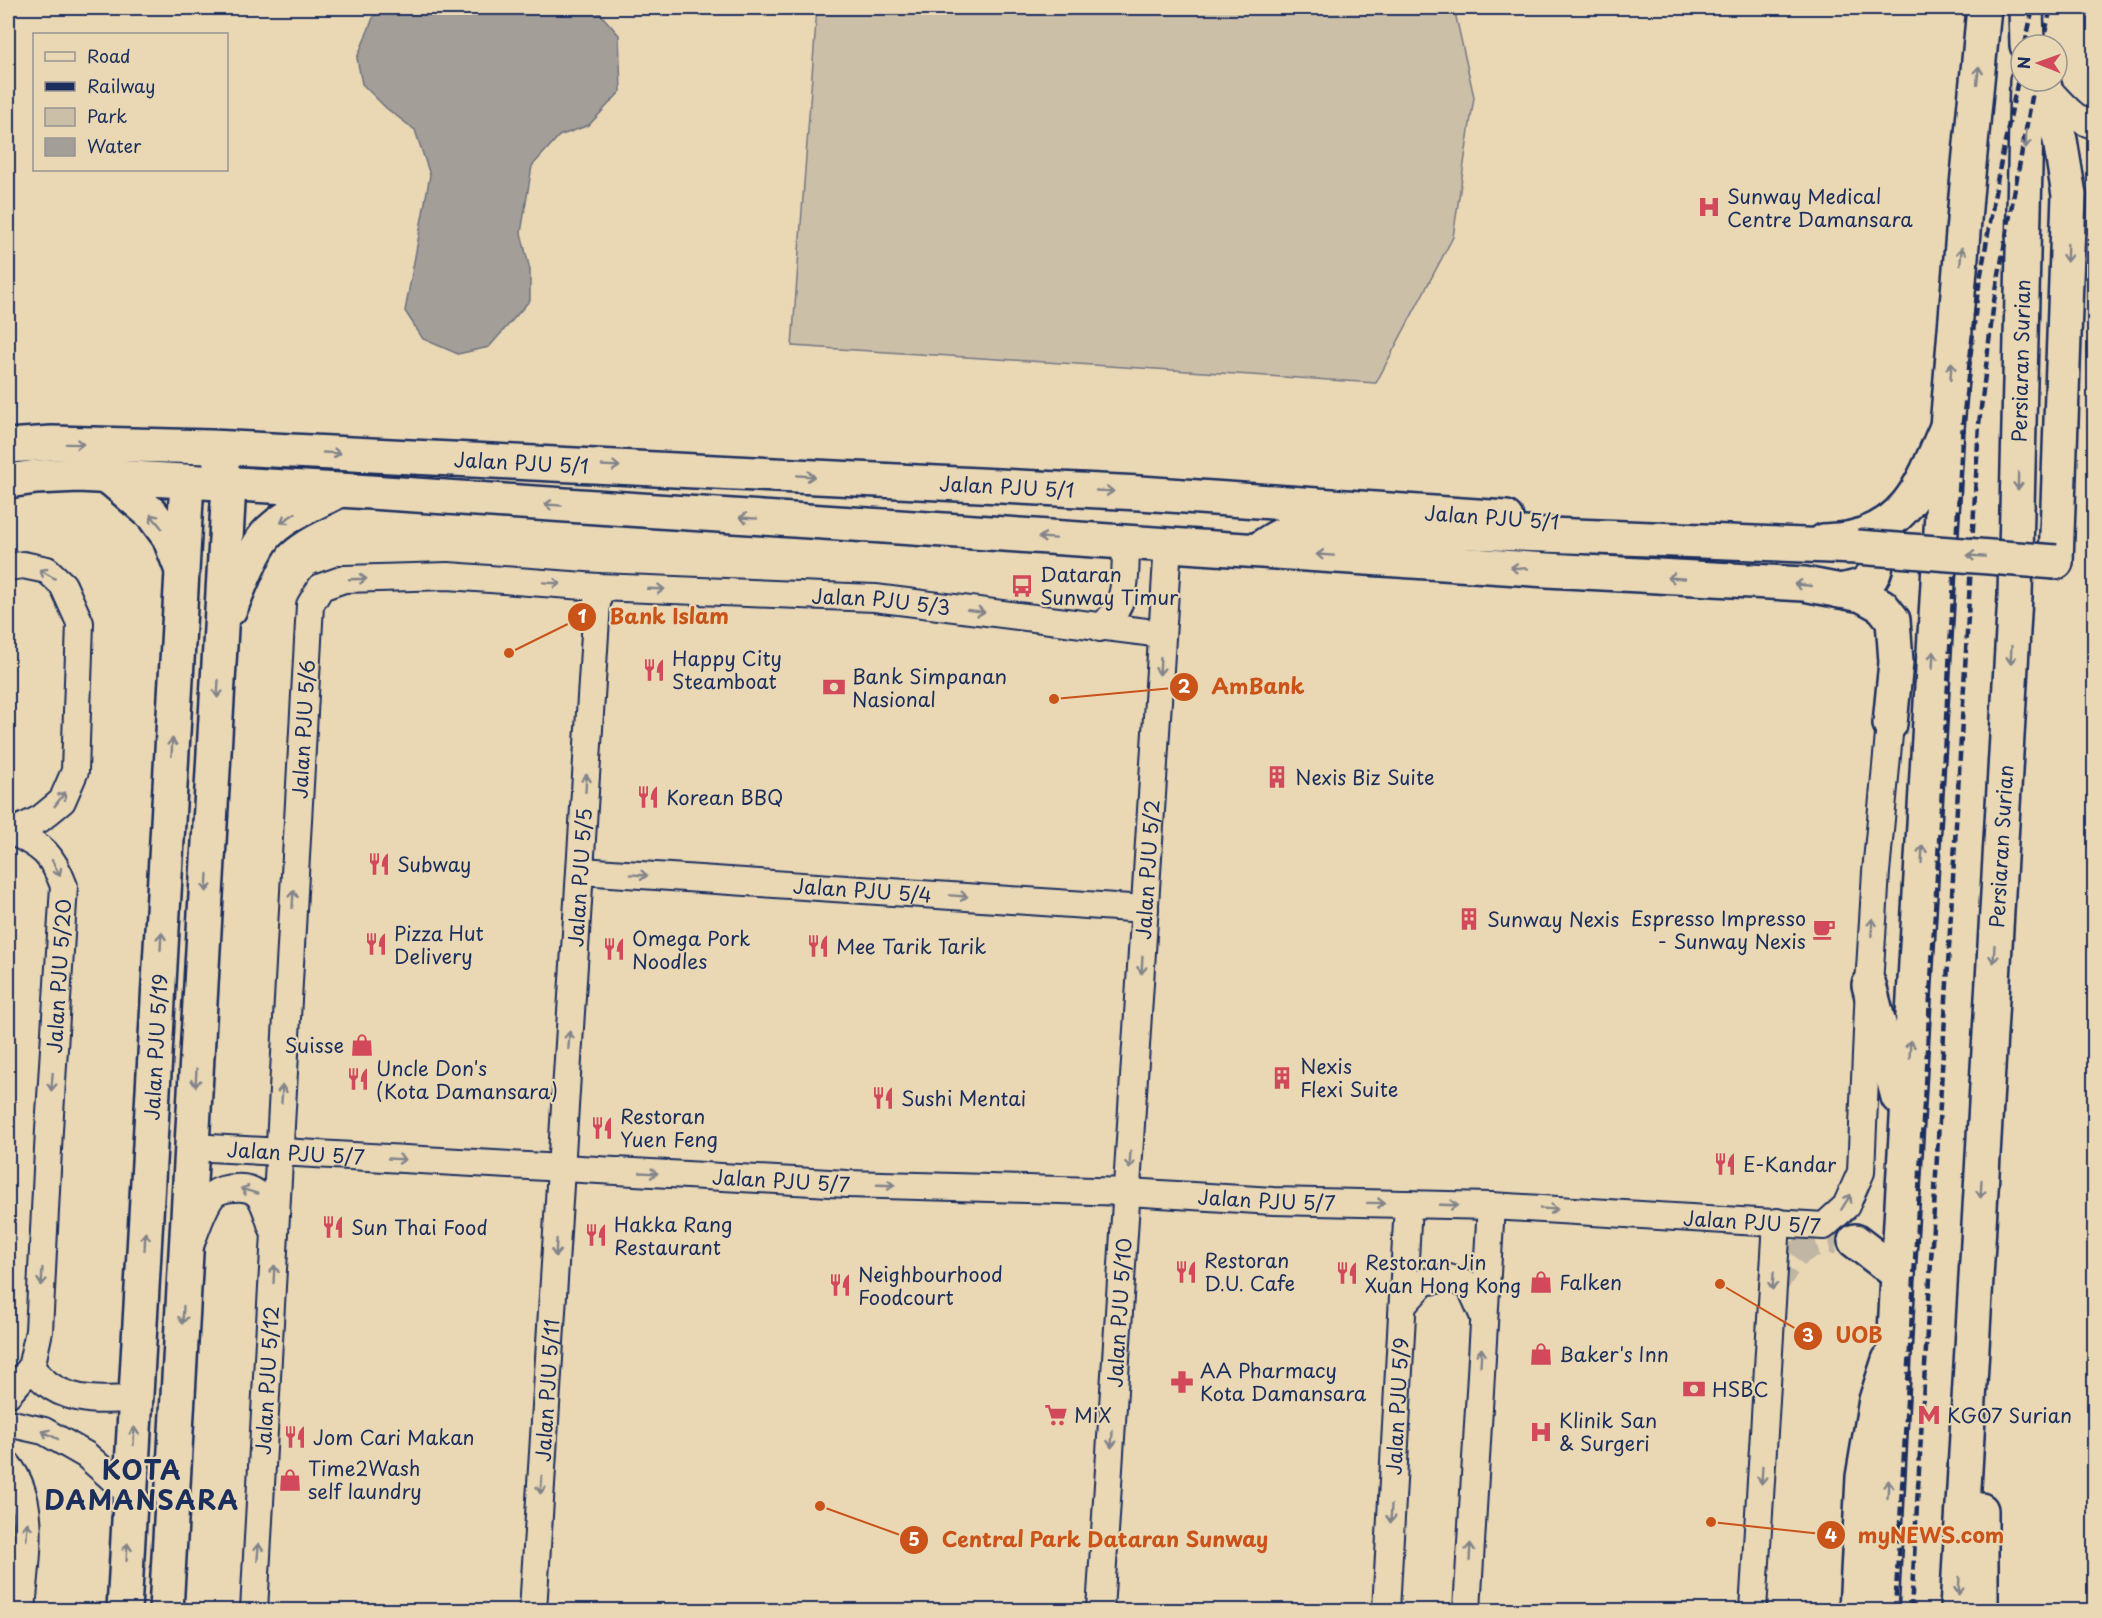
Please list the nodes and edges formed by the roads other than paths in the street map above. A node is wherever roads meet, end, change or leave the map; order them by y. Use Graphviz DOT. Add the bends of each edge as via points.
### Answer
graph roads {
  1 [pos="1984,9"];
  2 [pos="2038,93"];
  3 [pos="2042,93"];
  4 [pos="2049,93"];
  5 [pos="2094,126"];
  6 [pos="1947,428"];
  7 [pos="8,446"];
  8 [pos="211,447"];
  9 [pos="110,478"];
  10 [pos="8,481"];
  11 [pos="187,482"];
  12 [pos="229,485"];
  13 [pos="340,490"];
  14 [pos="1852,538"];
  15 [pos="1126,543"];
  16 [pos="1168,544"];
  17 [pos="1258,550"];
  18 [pos="8,567"];
  19 [pos="182,572"];
  20 [pos="598,586"];
  21 [pos="1840,591"];
  22 [pos="1100,628"];
  23 [pos="222,630"];
  24 [pos="1162,634"];
  25 [pos="1890,724"];
  26 [pos="10,832"];
  27 [pos="580,871"];
  28 [pos="1145,909"];
  29 [pos="1869,985"];
  30 [pos="1906,1128"];
  31 [pos="192,1147"];
  32 [pos="279,1152"];
  33 [pos="561,1168"];
  34 [pos="1128,1192"];
  35 [pos="1408,1204"];
  36 [pos="1491,1206"];
  37 [pos="1777,1222"];
  38 [pos="276,1239"];
  39 [pos="1845,1241"];
  40 [pos="186,1253"];
  41 [pos="1898,1275"];
  42 [pos="1403,1305"];
  43 [pos="1483,1316"];
  44 [pos="1896,1341"];
  45 [pos="31,1368"];
  46 [pos="8,1394"];
  47 [pos="136,1399"];
  48 [pos="1969,1402"];
  49 [pos="8,1423"];
  50 [pos="8,1465"];
  51 [pos="130,1494"];
  52 [pos="22,1611"];
  53 [pos="124,1611"];
  54 [pos="166,1611"];
  55 [pos="254,1611"];
  56 [pos="533,1611"];
  57 [pos="1100,1611"];
  58 [pos="1386,1611"];
  59 [pos="1467,1611"];
  60 [pos="1753,1611"];
  61 [pos="1856,1611"];
  62 [pos="1881,1611"];
  63 [pos="1957,1611"];
  64 [pos="1981,1611"];
  6 -- 1 [label="street, one-way"];
  2 -- 48 [label="street, Persiaran Surian, one-way" via="2015,596"];
  3 -- 17 [label="street, one-way, bridge" via="2060,140 2069,195 2056,562 1742,541 1339,527 1296,529"];
  4 -- 5 [label="street"];
  6 -- 14 [label="street, Jalan PJU 5/1" via="1917,491 1900,515"];
  30 -- 6 [label="street, one-way"];
  7 -- 8 [label="street, Jalan PJU 5/1, one-way" via="52,443"];
  8 -- 11 [label="street"];
  8 -- 12 [label="street"];
  8 -- 14 [label="street, Jalan PJU 5/1, one-way" via="1140,492 1823,541"];
  9 -- 10 [label="street, Jalan PJU 5/1" via="68,476"];
  9 -- 11 [label="street, Jalan PJU 5/1"];
  19 -- 9 [label="street, one-way" via="169,537 152,514"];
  11 -- 12 [label="street, Jalan PJU 5/1"];
  11 -- 19 [label="street, Jalan PJU 5/19"];
  12 -- 13 [label="street, Jalan PJU 5/1"];
  12 -- 23 [label="street"];
  15 -- 13 [label="street, Jalan PJU 5/1, one-way"];
  13 -- 23 [label="street, one-way" via="292,514 269,532 250,563"];
  14 -- 21 [label="street" via="1869,544 1877,564 1863,585"];
  15 -- 16 [label="street, Jalan PJU 5/1"];
  15 -- 22 [label="street" via="1122,599 1113,617"];
  16 -- 17 [label="street, Jalan PJU 5/1"];
  16 -- 24 [label="street, Jalan PJU 5/2"];
  21 -- 17 [label="street, Jalan PJU 5/1, one-way" via="1804,584"];
  26 -- 18 [label="street, Jalan PJU 5/20, one-way" via="40,819 62,801 75,771 80,623 63,585 47,570"];
  47 -- 19 [label="street, Jalan PJU 5/19, one-way"];
  20 -- 22 [label="street, Jalan PJU 5/3, one-way" via="875,598"];
  27 -- 20 [label="street, Jalan PJU 5/5, one-way"];
  32 -- 20 [label="street, Jalan PJU 5/6, one-way" via="310,605 321,588 344,579 447,576"];
  21 -- 25 [label="street, Jalan PJU 5/1" via="1862,595 1882,606 1893,620 1896,662"];
  22 -- 24 [label="street, Jalan PJU 5/3"];
  23 -- 31 [label="street, one-way"];
  24 -- 28 [label="street, Jalan PJU 5/2, one-way"];
  29 -- 25 [label="street, Jalan PJU 5/7, one-way"];
  26 -- 45 [label="street, Jalan PJU 5/20, one-way" via="38,844 56,864 64,886 39,1330"];
  27 -- 28 [label="street, Jalan PJU 5/4, one-way"];
  33 -- 27 [label="street, Jalan PJU 5/5, one-way"];
  28 -- 34 [label="street, Jalan PJU 5/2, one-way"];
  29 -- 30 [label="street"];
  37 -- 29 [label="street, Jalan PJU 5/7, one-way" via="1824,1226 1846,1206 1861,1172"];
  30 -- 41 [label="street"];
  31 -- 32 [label="street, Jalan PJU 5/7"];
  31 -- 40 [label="street"];
  32 -- 33 [label="street, Jalan PJU 5/7, one-way"];
  32 -- 38 [label="street, Jalan PJU 5/12"];
  33 -- 34 [label="street, Jalan PJU 5/7, one-way" via="847,1184"];
  33 -- 56 [label="street, Jalan PJU 5/11, one-way"];
  34 -- 35 [label="street, Jalan PJU 5/7, one-way"];
  34 -- 57 [label="street, Jalan PJU 5/10, one-way"];
  35 -- 36 [label="street, Jalan PJU 5/7, one-way"];
  35 -- 42 [label="street, Jalan PJU 5/9"];
  36 -- 37 [label="street, Jalan PJU 5/7, one-way"];
  36 -- 43 [label="street"];
  37 -- 60 [label="street, one-way"];
  38 -- 40 [label="street, one-way" via="259,1193 251,1189 223,1190 213,1195"];
  55 -- 38 [label="street, Jalan PJU 5/12, one-way"];
  39 -- 41 [label="street"];
  40 -- 54 [label="street, one-way"];
  41 -- 44 [label="street"];
  42 -- 43 [label="street" via="1424,1282 1449,1278 1470,1286"];
  42 -- 58 [label="street, Jalan PJU 5/9, one-way"];
  59 -- 43 [label="street, one-way"];
  44 -- 61 [label="street" via="1876,1400 1863,1477"];
  62 -- 44 [label="street, one-way"];
  45 -- 46 [label="street, Jalan PJU 5/20"];
  45 -- 47 [label="street" via="50,1386 73,1397"];
  51 -- 47 [label="street, Jalan PJU 5/19, one-way"];
  48 -- 63 [label="street, Persiaran Surian, one-way"];
  48 -- 64 [label="street" via="1981,1510"];
  51 -- 49 [label="street, one-way" via="86,1455 44,1431"];
  52 -- 50 [label="street, one-way" via="28,1518 24,1492"];
  53 -- 51 [label="street, Jalan PJU 5/19, one-way"];
}
